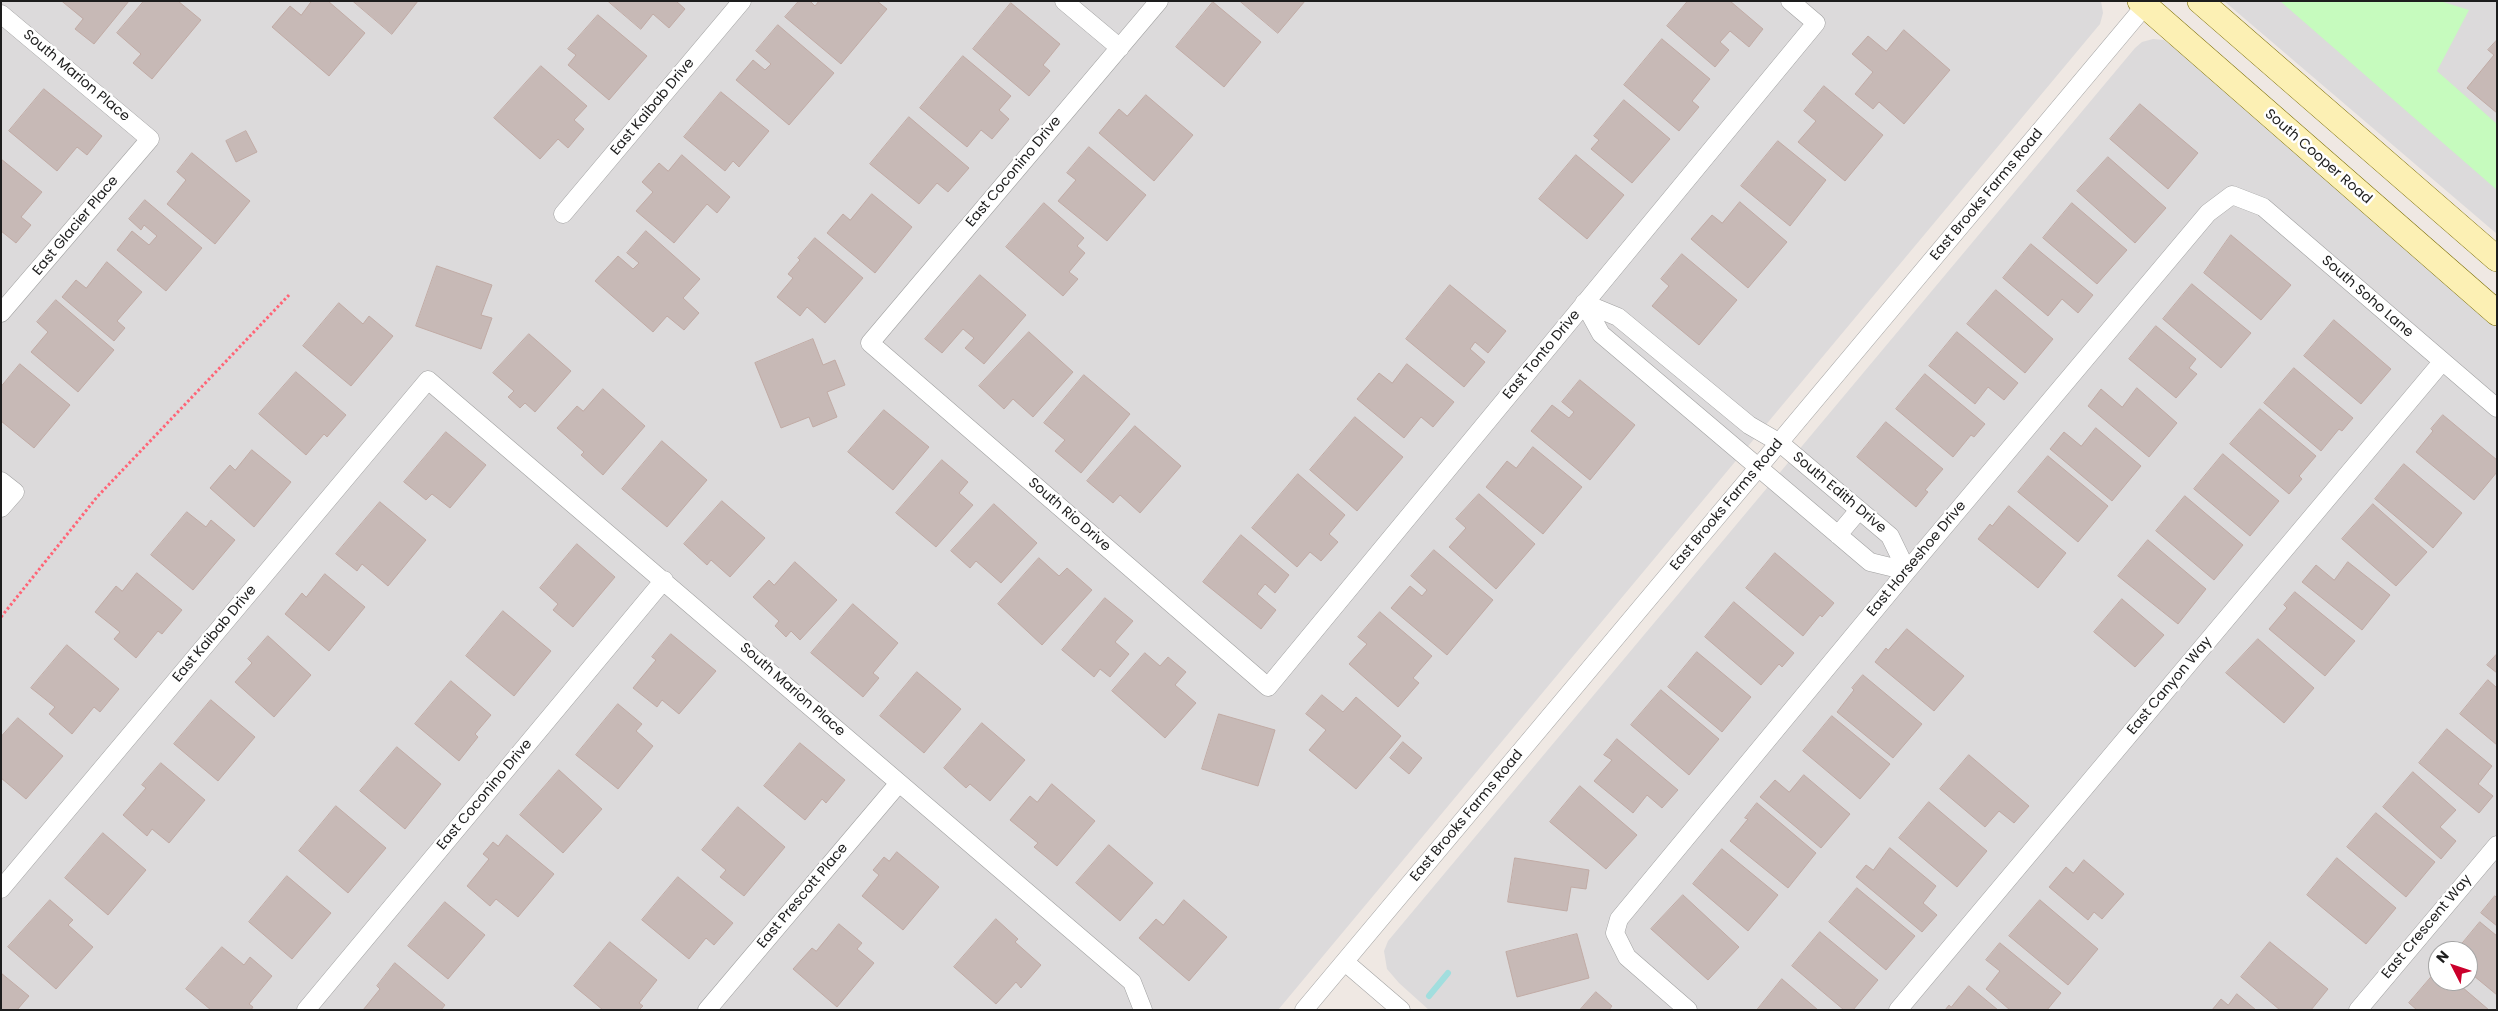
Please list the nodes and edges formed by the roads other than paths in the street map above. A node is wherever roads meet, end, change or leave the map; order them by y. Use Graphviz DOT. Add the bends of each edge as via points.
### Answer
graph roads {
  1 [pos="742,1"];
  2 [pos="1064,1"];
  3 [pos="1159,1"];
  4 [pos="1790,1"];
  5 [pos="2200,1"];
  6 [pos="2145,3"];
  7 [pos="1,14"];
  8 [pos="1120,48"];
  9 [pos="150,139"];
  10 [pos="2232,195"];
  11 [pos="563,214"];
  12 [pos="2497,259"];
  13 [pos="1584,303"];
  14 [pos="2497,312"];
  15 [pos="1,313"];
  16 [pos="870,343"];
  17 [pos="2442,362"];
  18 [pos="1681,368"];
  19 [pos="428,380"];
  20 [pos="1664,388"];
  21 [pos="2497,408"];
  22 [pos="1780,443"];
  23 [pos="1758,467"];
  24 [pos="1,480"];
  25 [pos="1,508"];
  26 [pos="1859,510"];
  27 [pos="1838,535"];
  28 [pos="1906,571"];
  29 [pos="664,580"];
  30 [pos="1268,687"];
  31 [pos="899,783"];
  32 [pos="2497,845"];
  33 [pos="1,889"];
  34 [pos="1344,962"];
  35 [pos="306,1010"];
  36 [pos="707,1010"];
  37 [pos="1143,1010"];
  38 [pos="1304,1010"];
  39 [pos="1401,1010"];
  40 [pos="1688,1010"];
  41 [pos="1898,1010"];
  42 [pos="2358,1010"];
  1 -- 11 [label="street, East Kaibab Drive"];
  2 -- 8 [label="street"];
  3 -- 8 [label="street, East Coconino Drive"];
  4 -- 13 [label="street, East Tonto Drive" via="1816,23"];
  5 -- 12 [label="main road"];
  6 -- 14 [label="main road, South Cooper Road"];
  6 -- 22 [label="street, East Brooks Farms Road"];
  7 -- 9 [label="street, South Marion Place"];
  8 -- 16 [label="street, East Coconino Drive"];
  9 -- 15 [label="street, East Glacier Place"];
  10 -- 17 [label="street, South Soho Lane" via="2263,207"];
  10 -- 28 [label="street, East Horseshoe Drive" via="2208,213"];
  13 -- 18 [label="street, South Edith Drive" via="1618,317"];
  13 -- 20 [label="street" via="1601,334"];
  13 -- 30 [label="street, East Tonto Drive"];
  16 -- 30 [label="street, South Rio Drive"];
  17 -- 21 [label="street, South Soho Lane"];
  17 -- 41 [label="street, East Canyon Way"];
  18 -- 20 [label="street"];
  18 -- 22 [label="street, South Edith Drive" via="1749,425"];
  19 -- 29 [label="street, South Marion Place"];
  19 -- 33 [label="street, East Kaibab Drive"];
  20 -- 23 [label="street"];
  22 -- 23 [label="street, East Brooks Farms Road"];
  22 -- 26 [label="street, South Edith Drive"];
  23 -- 27 [label="street"];
  23 -- 34 [label="street, East Brooks Farms Road"];
  24 -- 25 [label="street" via="15,492"];
  26 -- 27 [label="street"];
  26 -- 28 [label="street, South Edith Drive" via="1890,536"];
  27 -- 28 [label="street" via="1870,562"];
  28 -- 40 [label="street, East Horseshoe Drive" via="1619,919 1615,934 1626,957"];
  29 -- 31 [label="street, South Marion Place"];
  29 -- 35 [label="street, East Coconino Drive"];
  31 -- 36 [label="street, East Prescott Place"];
  31 -- 37 [label="street, South Marion Place" via="1132,982"];
  32 -- 42 [label="street, East Crescent Way"];
  34 -- 38 [label="street, East Brooks Farms Road"];
  34 -- 39 [label="street"];
}
